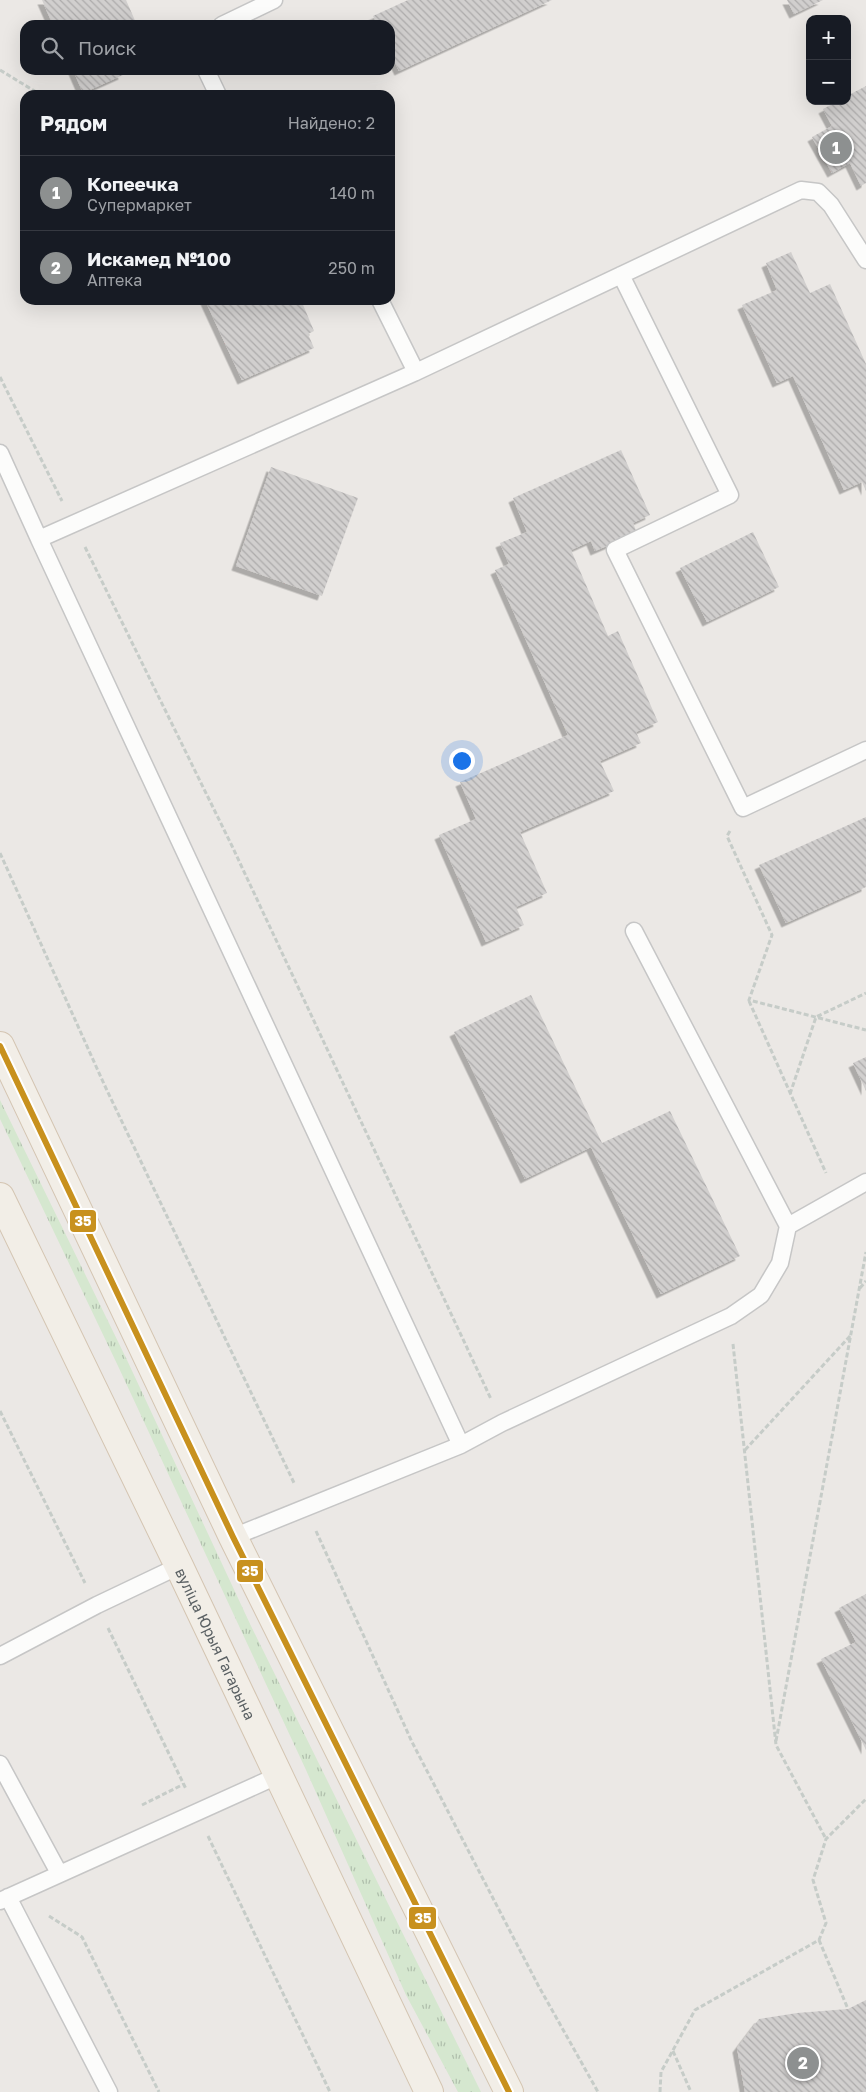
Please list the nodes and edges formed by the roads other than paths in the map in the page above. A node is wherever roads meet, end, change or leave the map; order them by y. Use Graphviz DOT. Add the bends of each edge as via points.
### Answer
graph roads {
  1 [pos="274,0"];
  2 [pos="232,20"];
  3 [pos="208,75"];
  4 [pos="216,90"];
  5 [pos="866,260"];
  6 [pos="621,275"];
  7 [pos="382,305"];
  8 [pos="416,372"];
  9 [pos="0,453"];
  10 [pos="39,539"];
  11 [pos="866,750"];
  12 [pos="634,931"];
  13 [pos="0,1046"];
  14 [pos="866,1182"];
  15 [pos="0,1197"];
  16 [pos="788,1226"];
  17 [pos="461,1445"];
  18 [pos="233,1538"];
  19 [pos="179,1566"];
  20 [pos="0,1656"];
  21 [pos="0,1764"];
  22 [pos="277,1776"];
  23 [pos="59,1873"];
  24 [pos="8,1897"];
  25 [pos="109,2092"];
  26 [pos="429,2092"];
  27 [pos="509,2092"];
  1 -- 2 [label="lane"];
  3 -- 4 [label="lane"];
  5 -- 6 [label="lane" via="831,205 818,192 801,190"];
  6 -- 8 [label="lane"];
  6 -- 11 [label="lane" via="730,495 615,550 743,808"];
  7 -- 8 [label="lane"];
  8 -- 10 [label="lane"];
  9 -- 10 [label="lane"];
  10 -- 17 [label="lane"];
  12 -- 16 [label="lane"];
  13 -- 18 [label="main road"];
  14 -- 16 [label="lane"];
  15 -- 19 [label="main road, вуліца Юрыя Гагарына"];
  16 -- 17 [label="lane" via="780,1263 761,1295 730,1316"];
  17 -- 18 [label="lane"];
  18 -- 27 [label="main road"];
  19 -- 20 [label="lane"];
  19 -- 22 [label="main road, вуліца Юрыя Гагарына"];
  21 -- 23 [label="lane"];
  22 -- 23 [label="lane"];
  22 -- 26 [label="main road, вуліца Юрыя Гагарына"];
  23 -- 24 [label="lane"];
  24 -- 25 [label="lane"];
}
